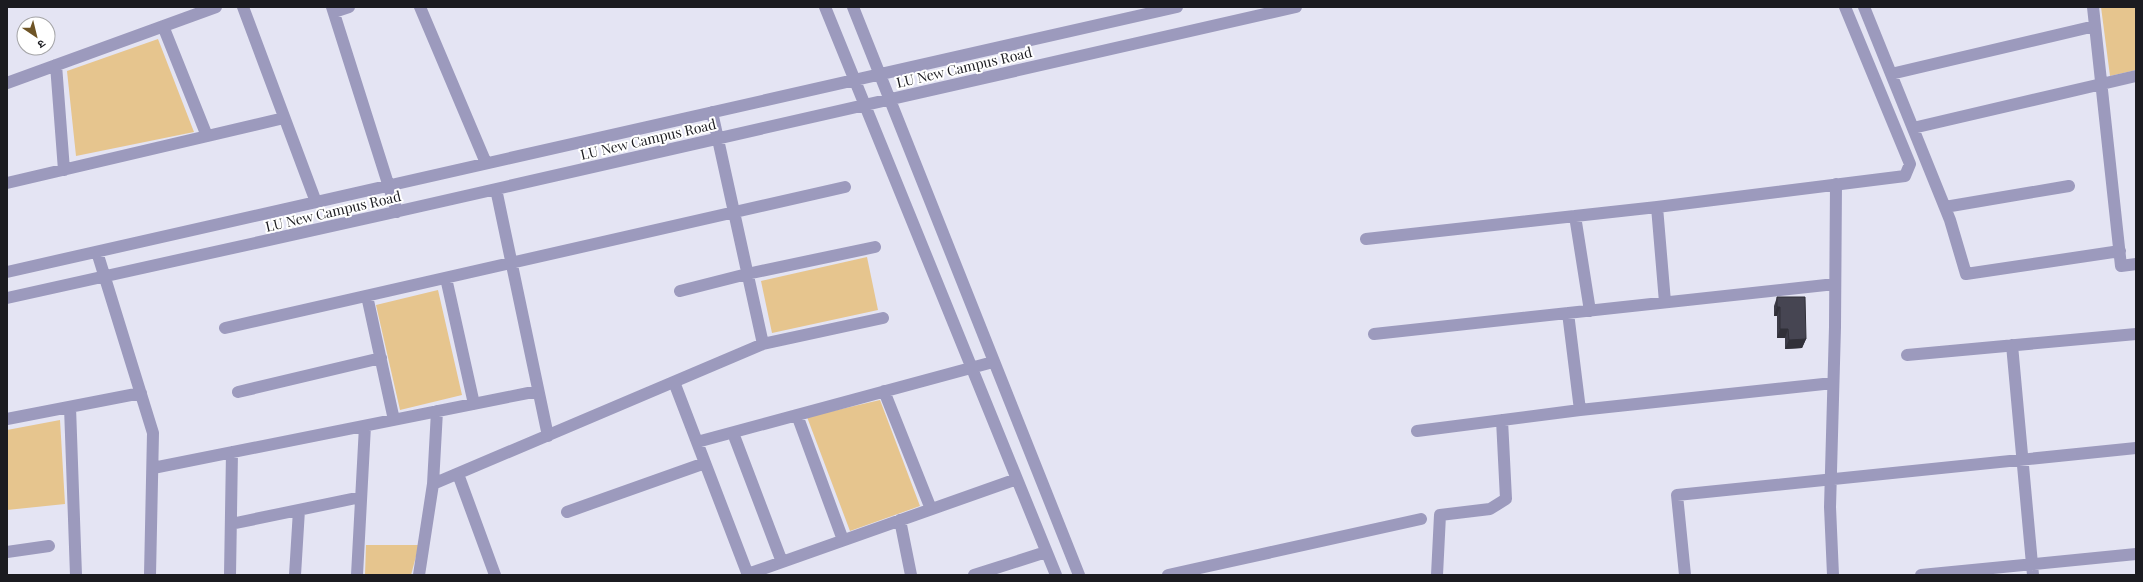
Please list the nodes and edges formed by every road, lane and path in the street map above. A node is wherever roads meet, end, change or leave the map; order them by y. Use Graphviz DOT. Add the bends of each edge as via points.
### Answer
graph roads {
  1 [pos="216,7"];
  2 [pos="243,7"];
  3 [pos="349,7"];
  4 [pos="420,7"];
  5 [pos="825,7"];
  6 [pos="852,7"];
  7 [pos="1177,7"];
  8 [pos="1296,7"];
  9 [pos="1845,7"];
  10 [pos="1864,7"];
  11 [pos="2093,7"];
  12 [pos="333,9"];
  13 [pos="163,26"];
  14 [pos="2095,26"];
  15 [pos="56,65"];
  16 [pos="879,74"];
  17 [pos="1891,74"];
  18 [pos="2136,76"];
  19 [pos="854,80"];
  20 [pos="7,83"];
  21 [pos="2101,84"];
  22 [pos="889,99"];
  23 [pos="864,105"];
  24 [pos="712,112"];
  25 [pos="284,118"];
  26 [pos="1913,128"];
  27 [pos="207,136"];
  28 [pos="718,138"];
  29 [pos="486,163"];
  30 [pos="64,170"];
  31 [pos="7,183"];
  32 [pos="1836,184"];
  33 [pos="2069,186"];
  34 [pos="391,187"];
  35 [pos="845,187"];
  36 [pos="496,189"];
  37 [pos="316,202"];
  38 [pos="1658,207"];
  39 [pos="1945,207"];
  40 [pos="397,212"];
  41 [pos="734,213"];
  42 [pos="1575,216"];
  43 [pos="1366,238"];
  44 [pos="875,247"];
  45 [pos="2120,251"];
  46 [pos="97,252"];
  47 [pos="511,263"];
  48 [pos="2136,264"];
  49 [pos="7,272"];
  50 [pos="747,274"];
  51 [pos="105,276"];
  52 [pos="446,278"];
  53 [pos="1835,284"];
  54 [pos="680,291"];
  55 [pos="367,296"];
  56 [pos="7,298"];
  57 [pos="1665,302"];
  58 [pos="1590,311"];
  59 [pos="1568,313"];
  60 [pos="883,318"];
  61 [pos="225,328"];
  62 [pos="1374,334"];
  63 [pos="2136,334"];
  64 [pos="763,344"];
  65 [pos="2012,345"];
  66 [pos="1907,355"];
  67 [pos="381,358"];
  68 [pos="993,362"];
  69 [pos="971,368"];
  70 [pos="674,382"];
  71 [pos="1833,383"];
  72 [pos="538,391"];
  73 [pos="884,391"];
  74 [pos="238,392"];
  75 [pos="141,393"];
  76 [pos="474,404"];
  77 [pos="70,407"];
  78 [pos="1580,410"];
  79 [pos="437,411"];
  80 [pos="797,415"];
  81 [pos="7,419"];
  82 [pos="394,420"];
  83 [pos="1502,420"];
  84 [pos="365,426"];
  85 [pos="1417,431"];
  86 [pos="733,433"];
  87 [pos="548,436"];
  88 [pos="697,442"];
  89 [pos="2136,448"];
  90 [pos="232,452"];
  91 [pos="2022,459"];
  92 [pos="705,463"];
  93 [pos="153,468"];
  94 [pos="458,474"];
  95 [pos="1830,478"];
  96 [pos="1017,479"];
  97 [pos="433,484"];
  98 [pos="361,497"];
  99 [pos="931,509"];
  100 [pos="299,510"];
  101 [pos="567,512"];
  102 [pos="1421,519"];
  103 [pos="900,520"];
  104 [pos="231,524"];
  105 [pos="843,540"];
  106 [pos="49,546"];
  107 [pos="7,552"];
  108 [pos="1046,552"];
  109 [pos="2136,554"];
  110 [pos="782,562"];
  111 [pos="1077,569"];
  112 [pos="2032,570"];
  113 [pos="1055,572"];
  114 [pos="1193,572"];
  115 [pos="493,574"];
  116 [pos="76,575"];
  117 [pos="150,575"];
  118 [pos="230,575"];
  119 [pos="295,575"];
  120 [pos="357,575"];
  121 [pos="420,575"];
  122 [pos="748,575"];
  123 [pos="912,575"];
  124 [pos="974,575"];
  125 [pos="1168,575"];
  126 [pos="1437,575"];
  127 [pos="1685,575"];
  128 [pos="1833,575"];
  129 [pos="1921,575"];
  1 -- 13 [label="street"];
  2 -- 25 [label="street"];
  3 -- 12 [label="street"];
  4 -- 29 [label="street"];
  5 -- 19 [label="street"];
  6 -- 16 [label="street"];
  7 -- 16 [label="street, LU New Campus Road"];
  8 -- 22 [label="street, LU New Campus Road"];
  9 -- 32 [label="street" via="1910,164 1905,176"];
  10 -- 17 [label="street"];
  11 -- 14 [label="street"];
  12 -- 34 [label="street"];
  13 -- 15 [label="street"];
  13 -- 27 [label="street"];
  14 -- 17 [label="street"];
  14 -- 21 [label="street"];
  15 -- 20 [label="street"];
  15 -- 30 [label="street"];
  16 -- 19 [label="street, LU New Campus Road"];
  16 -- 22 [label="street"];
  17 -- 26 [label="street"];
  18 -- 21 [label="street"];
  19 -- 23 [label="street"];
  19 -- 24 [label="street, LU New Campus Road"];
  21 -- 26 [label="street"];
  21 -- 45 [label="street"];
  22 -- 23 [label="street, LU New Campus Road"];
  22 -- 68 [label="street"];
  23 -- 28 [label="street, LU New Campus Road"];
  23 -- 69 [label="street"];
  24 -- 28 [label="street"];
  24 -- 29 [label="street, LU New Campus Road"];
  25 -- 27 [label="street"];
  25 -- 37 [label="street"];
  26 -- 39 [label="street"];
  27 -- 30 [label="street"];
  28 -- 36 [label="street, LU New Campus Road"];
  28 -- 41 [label="street"];
  29 -- 34 [label="street, LU New Campus Road"];
  30 -- 31 [label="street"];
  32 -- 38 [label="street"];
  32 -- 53 [label="street"];
  33 -- 39 [label="street"];
  34 -- 37 [label="street, LU New Campus Road"];
  34 -- 40 [label="street"];
  35 -- 41 [label="street"];
  36 -- 40 [label="street, LU New Campus Road"];
  36 -- 47 [label="street"];
  37 -- 46 [label="street, LU New Campus Road"];
  38 -- 42 [label="street"];
  38 -- 57 [label="street"];
  39 -- 45 [label="street" via="1966,274"];
  40 -- 51 [label="street, LU New Campus Road"];
  41 -- 47 [label="street"];
  41 -- 50 [label="street"];
  42 -- 43 [label="street"];
  42 -- 58 [label="street"];
  44 -- 50 [label="street"];
  45 -- 48 [label="street" via="2121,266"];
  46 -- 49 [label="street, LU New Campus Road"];
  46 -- 51 [label="street"];
  47 -- 52 [label="street"];
  47 -- 72 [label="street"];
  50 -- 54 [label="street"];
  50 -- 64 [label="street"];
  51 -- 56 [label="street, LU New Campus Road"];
  51 -- 75 [label="street"];
  52 -- 55 [label="street"];
  52 -- 76 [label="street"];
  53 -- 57 [label="street"];
  53 -- 71 [label="street"];
  55 -- 61 [label="street"];
  55 -- 67 [label="street"];
  57 -- 58 [label="street"];
  58 -- 59 [label="street"];
  59 -- 62 [label="street"];
  59 -- 78 [label="street"];
  60 -- 64 [label="street"];
  63 -- 65 [label="street"];
  64 -- 70 [label="street"];
  65 -- 66 [label="street"];
  65 -- 91 [label="street"];
  67 -- 74 [label="street"];
  67 -- 82 [label="street"];
  68 -- 69 [label="street"];
  68 -- 111 [label="street"];
  69 -- 73 [label="street"];
  69 -- 96 [label="street"];
  70 -- 87 [label="street"];
  70 -- 88 [label="street"];
  71 -- 78 [label="street"];
  71 -- 95 [label="street"];
  72 -- 76 [label="street"];
  72 -- 87 [label="street"];
  73 -- 80 [label="street"];
  73 -- 99 [label="street"];
  75 -- 77 [label="street"];
  75 -- 93 [label="street" via="154,433"];
  76 -- 79 [label="street"];
  77 -- 81 [label="street"];
  77 -- 116 [label="street"];
  78 -- 83 [label="street"];
  79 -- 82 [label="street"];
  79 -- 97 [label="street"];
  80 -- 86 [label="street"];
  80 -- 105 [label="street"];
  82 -- 84 [label="street"];
  83 -- 85 [label="street"];
  83 -- 126 [label="street" via="1506,499 1490,509 1440,515"];
  84 -- 90 [label="street"];
  84 -- 98 [label="street"];
  86 -- 88 [label="street"];
  86 -- 110 [label="street"];
  87 -- 94 [label="street"];
  88 -- 92 [label="street"];
  89 -- 91 [label="street"];
  90 -- 93 [label="street"];
  90 -- 104 [label="street"];
  91 -- 95 [label="street"];
  91 -- 112 [label="street"];
  92 -- 101 [label="street"];
  92 -- 122 [label="street"];
  93 -- 117 [label="street"];
  94 -- 97 [label="street"];
  94 -- 115 [label="street"];
  95 -- 127 [label="street" via="1677,495"];
  95 -- 128 [label="street"];
  96 -- 99 [label="street"];
  96 -- 108 [label="street"];
  97 -- 121 [label="street"];
  98 -- 100 [label="street"];
  98 -- 120 [label="street"];
  99 -- 103 [label="street"];
  100 -- 104 [label="street"];
  100 -- 119 [label="street"];
  102 -- 114 [label="street"];
  103 -- 105 [label="street"];
  103 -- 123 [label="street"];
  104 -- 118 [label="street"];
  105 -- 110 [label="street"];
  106 -- 107 [label="street"];
  108 -- 113 [label="street"];
  108 -- 124 [label="street"];
  109 -- 112 [label="street"];
  110 -- 122 [label="street"];
  111 -- 113 [label="street"];
  112 -- 129 [label="street"];
  114 -- 125 [label="street"];
}
